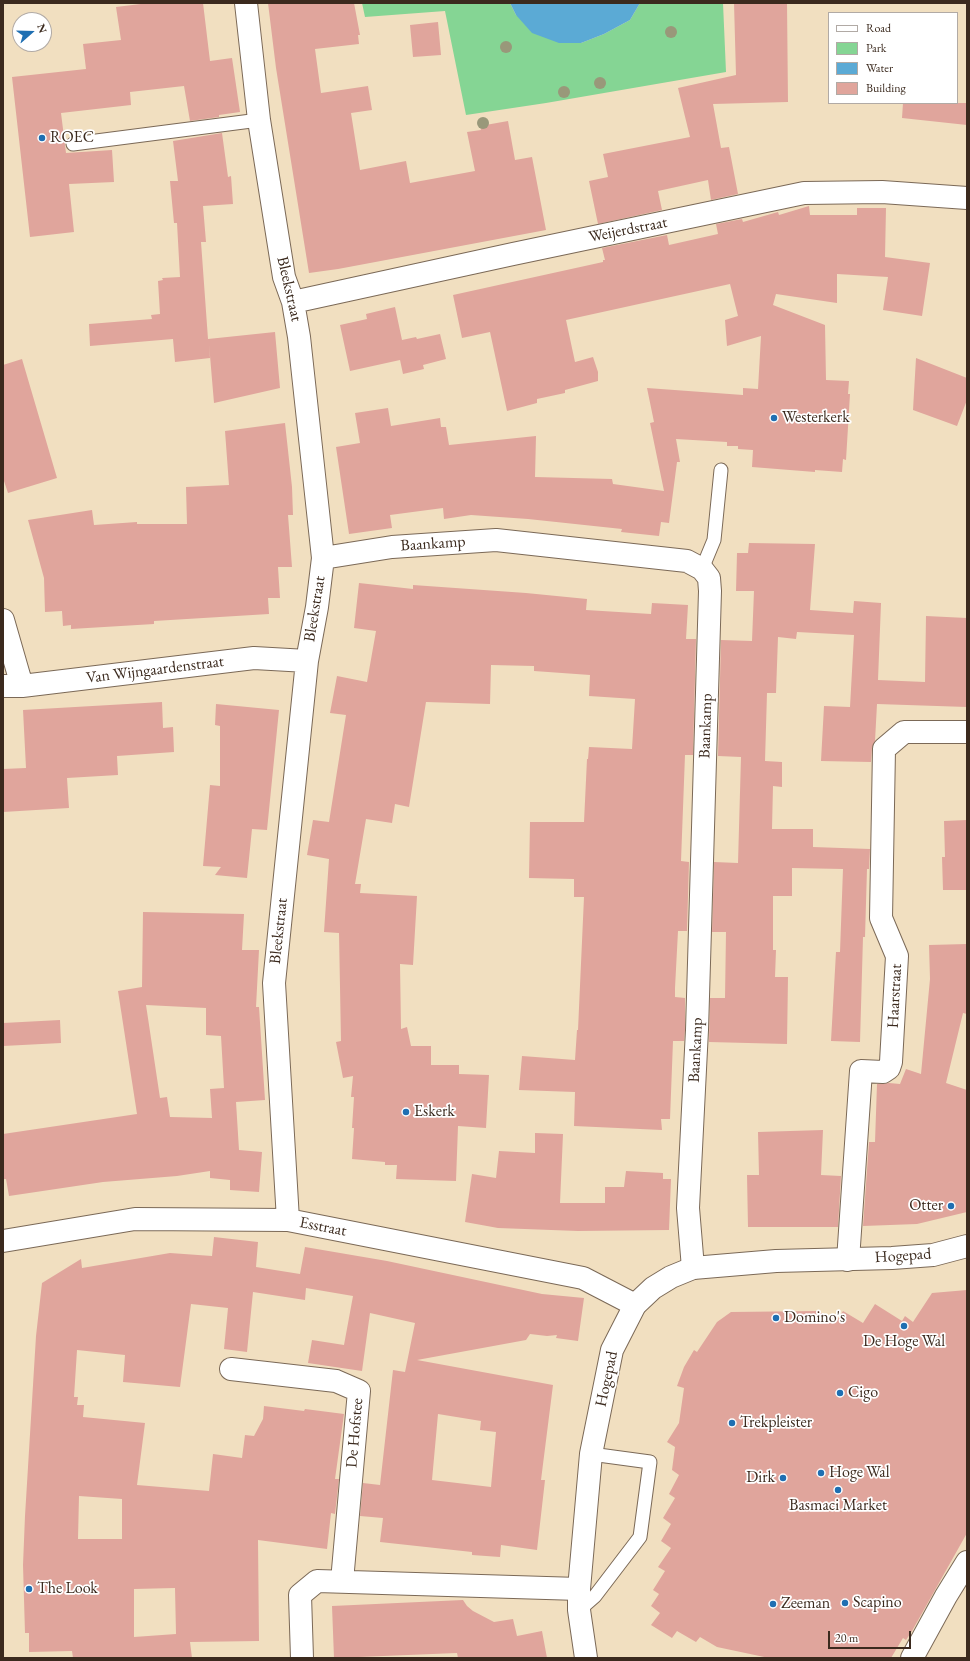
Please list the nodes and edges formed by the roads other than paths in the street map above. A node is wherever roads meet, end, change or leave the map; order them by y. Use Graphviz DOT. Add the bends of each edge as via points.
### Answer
graph roads {
  1 [pos="246,3"];
  2 [pos="259,120"];
  3 [pos="73,144"];
  4 [pos="967,198"];
  5 [pos="293,302"];
  6 [pos="721,470"];
  7 [pos="323,558"];
  8 [pos="702,569"];
  9 [pos="3,620"];
  10 [pos="306,661"];
  11 [pos="12,686"];
  12 [pos="967,732"];
  13 [pos="288,1220"];
  14 [pos="3,1241"];
  15 [pos="967,1246"];
  16 [pos="848,1260"];
  17 [pos="693,1268"];
  18 [pos="635,1305"];
  19 [pos="231,1369"];
  20 [pos="592,1454"];
  21 [pos="967,1562"];
  22 [pos="342,1581"];
  23 [pos="579,1600"];
  24 [pos="302,1658"];
  25 [pos="586,1658"];
  26 [pos="912,1658"];
  1 -- 2 [label="street, Bleekstraat"];
  2 -- 3 [label="lane"];
  2 -- 5 [label="street, Bleekstraat" via="284,277"];
  4 -- 5 [label="street, Weijerdstraat" via="882,192 804,193"];
  5 -- 7 [label="street, Bleekstraat" via="300,337"];
  6 -- 8 [label="lane" via="714,540"];
  7 -- 8 [label="street, Baankamp" via="392,547 496,540 687,561"];
  7 -- 10 [label="street, Bleekstraat" via="317,608"];
  8 -- 17 [label="street, Baankamp" via="709,578 710,591 697,1030 688,1208"];
  9 -- 11 [label="street"];
  10 -- 11 [label="street, Van Wijngaardenstraat" via="254,658"];
  10 -- 13 [label="street, Bleekstraat" via="274,983"];
  12 -- 16 [label="street, Haarstraat" via="904,732 884,749 881,918 897,956 891,1062 889,1068 883,1072 861,1071"];
  13 -- 14 [label="street, Esstraat" via="135,1219"];
  13 -- 18 [label="street, Esstraat" via="583,1278"];
  15 -- 16 [label="street, Hogepad" via="933,1255"];
  16 -- 17 [label="street, Hogepad" via="776,1261"];
  17 -- 18 [label="street, Hogepad" via="653,1288"];
  18 -- 20 [label="street, Hogepad" via="612,1350"];
  19 -- 22 [label="street, De Hofstee" via="336,1381 359,1391"];
  20 -- 23 [label="street, Hogepad"];
  20 -- 23 [label="lane" via="650,1462 640,1537 595,1596"];
  21 -- 26 [label="street"];
  22 -- 23 [label="street"];
  22 -- 24 [label="street" via="317,1581 300,1595"];
  23 -- 25 [label="street, Hogepad"];
}
